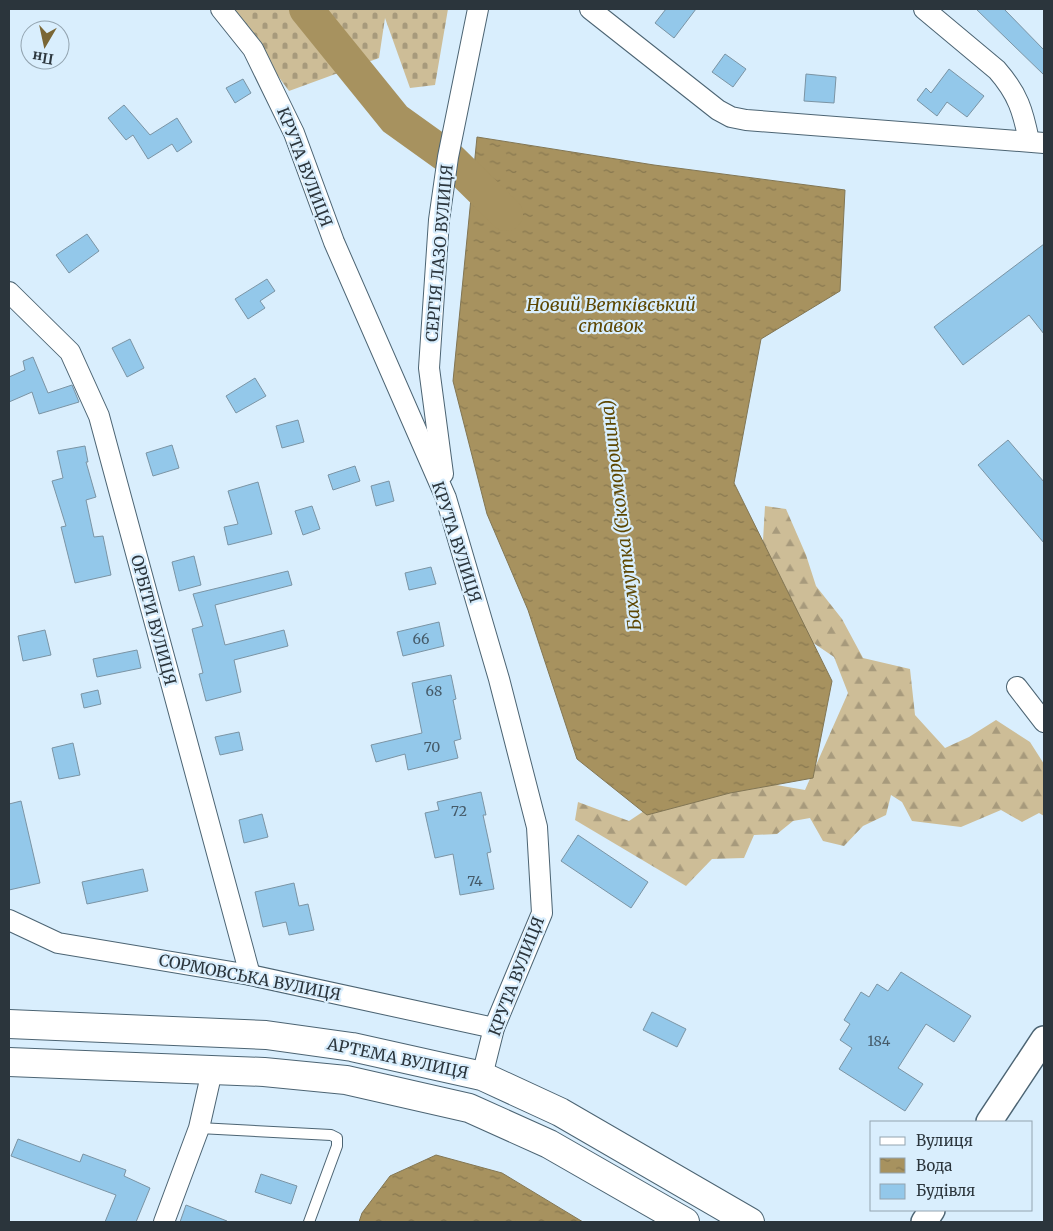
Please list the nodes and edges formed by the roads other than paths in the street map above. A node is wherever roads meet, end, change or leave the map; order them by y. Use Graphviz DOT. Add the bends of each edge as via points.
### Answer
graph roads {
  1 [pos="221,9"];
  2 [pos="478,9"];
  3 [pos="590,9"];
  4 [pos="924,9"];
  5 [pos="1037,142"];
  6 [pos="9,292"];
  7 [pos="446,498"];
  8 [pos="1016,687"];
  9 [pos="1044,722"];
  10 [pos="9,920"];
  11 [pos="250,975"];
  12 [pos="9,1024"];
  13 [pos="494,1028"];
  14 [pos="1040,1055"];
  15 [pos="9,1062"];
  16 [pos="212,1071"];
  17 [pos="482,1076"];
  18 [pos="990,1121"];
  19 [pos="199,1128"];
  20 [pos="931,1211"];
  21 [pos="164,1222"];
  22 [pos="309,1222"];
  23 [pos="685,1222"];
  24 [pos="750,1222"];
  25 [pos="924,1222"];
  1 -- 7 [label="street, КРУТА ВУЛИЦЯ" via="253,49 294,133 334,242"];
  2 -- 7 [label="street, СЕРГІЯ ЛАЗО ВУЛИЦЯ" via="440,211 430,358"];
  3 -- 5 [label="street" via="731,117"];
  4 -- 5 [label="street" via="1007,81"];
  6 -- 11 [label="street, ОРБІТИ ВУЛИЦЯ" via="70,352 99,416"];
  7 -- 13 [label="street, КРУТА ВУЛИЦЯ" via="499,679 537,827 542,913"];
  8 -- 9 [label="street"];
  10 -- 11 [label="street, СОРМОВСЬКА ВУЛИЦЯ" via="58,943"];
  11 -- 13 [label="street, СОРМОВСЬКА ВУЛИЦЯ"];
  12 -- 17 [label="main road, АРТЕМА ВУЛИЦЯ" via="266,1035 352,1047"];
  13 -- 17 [label="street, КРУТА ВУЛИЦЯ"];
  14 -- 18 [label="street"];
  15 -- 16 [label="main road, АРТЕМА ВУЛИЦЯ"];
  16 -- 19 [label="street"];
  16 -- 23 [label="main road, АРТЕМА ВУЛИЦЯ" via="346,1080 469,1108 549,1144"];
  17 -- 24 [label="main road, АРТЕМА ВУЛИЦЯ" via="560,1112"];
  19 -- 21 [label="street"];
  19 -- 22 [label="lane" via="331,1135 337,1138 337,1146"];
  20 -- 25 [label="street"];
}
